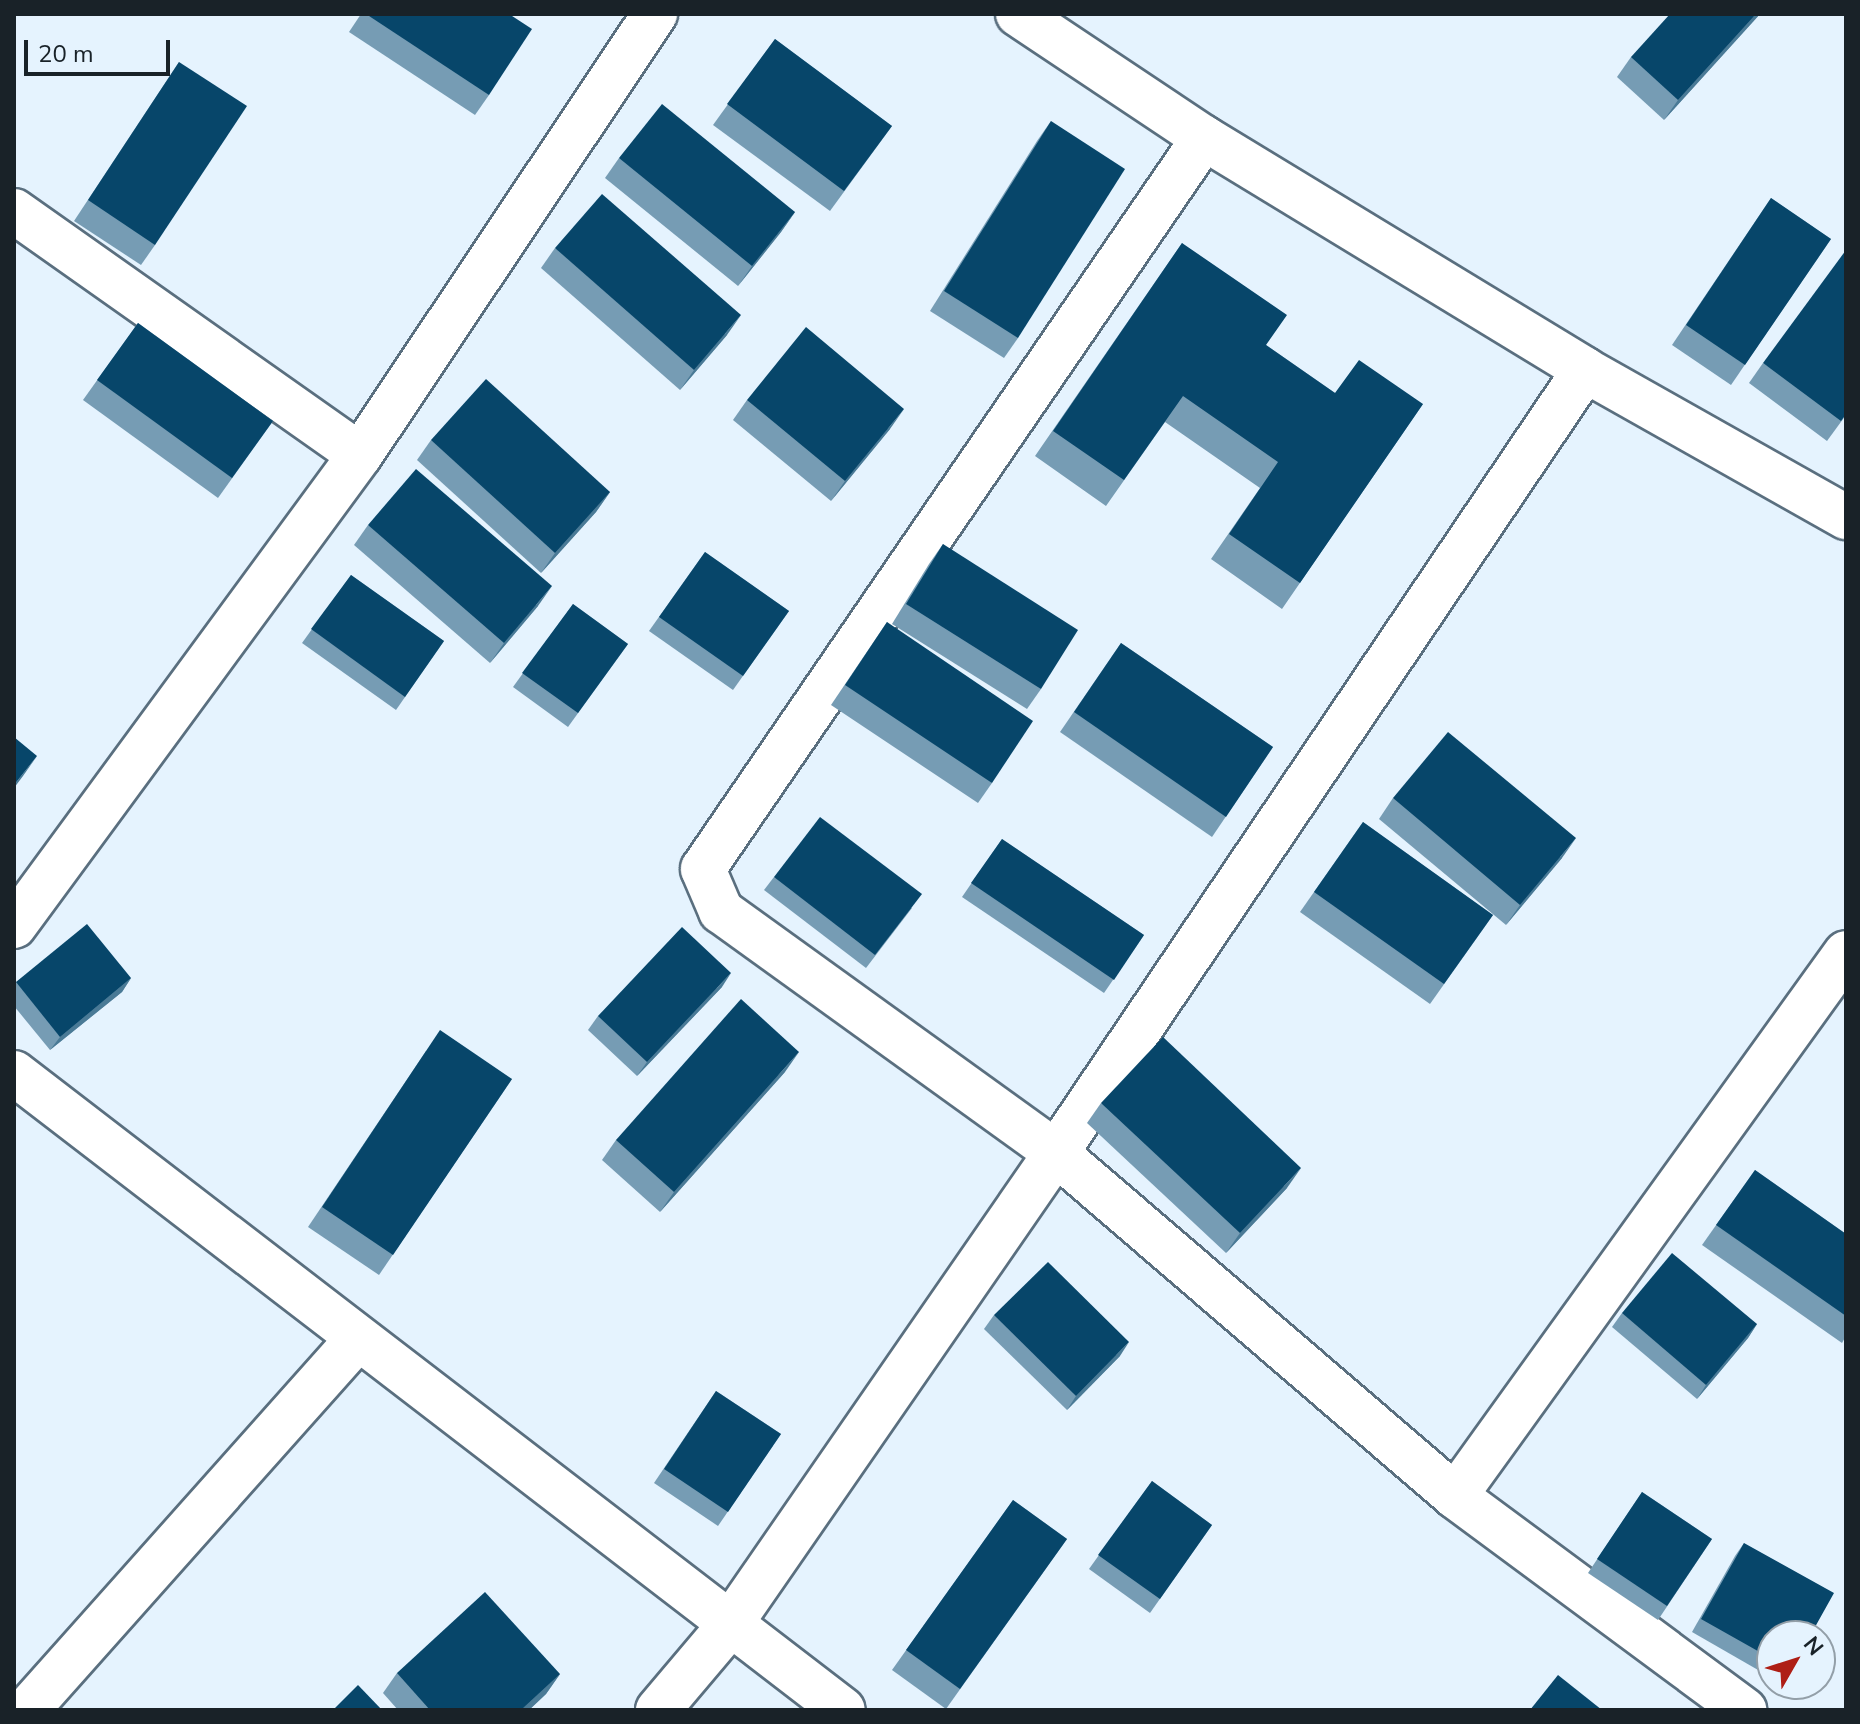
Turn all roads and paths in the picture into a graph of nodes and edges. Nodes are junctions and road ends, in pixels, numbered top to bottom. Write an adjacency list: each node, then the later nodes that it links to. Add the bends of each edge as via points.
1 (655, 14): 6 (street)
2 (1018, 14): 3 (street)
3 (1204, 138): 5 (street); 11 (street, via 703,869 721,911)
4 (14, 211): 6 (street)
5 (1585, 370): 7 (street); 11 (street)
6 (360, 455): 8 (street)
7 (1846, 517)
8 (14, 926)
9 (1846, 953): 13 (street)
10 (14, 1073): 12 (street)
11 (1056, 1153): 13 (street); 14 (street)
12 (357, 1339): 14 (street); 15 (street)
13 (1455, 1496): 18 (street)
14 (729, 1626): 16 (street); 17 (street)
15 (27, 1710)
16 (658, 1710)
17 (843, 1710)
18 (1744, 1710)

